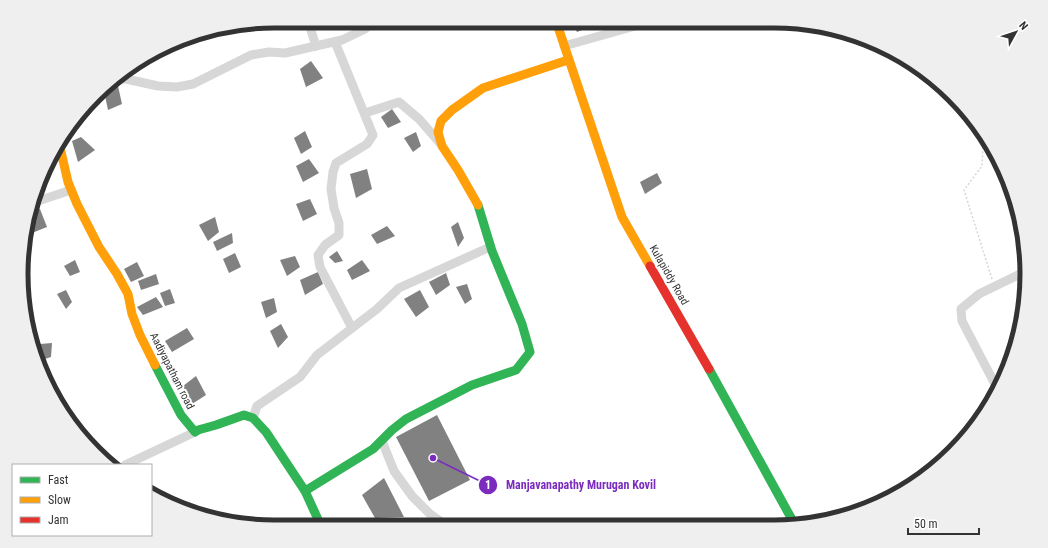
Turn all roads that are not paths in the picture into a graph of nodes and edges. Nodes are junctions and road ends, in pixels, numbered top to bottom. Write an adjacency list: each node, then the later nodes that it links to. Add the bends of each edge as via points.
1 (310, 28): 6 (street)
2 (365, 28): 5 (street)
3 (558, 28): 7 (street, Kulapiddy Road)
4 (628, 28): 7 (street)
5 (336, 42): 6 (street); 10 (street)
6 (316, 46): 9 (street, via 285,53 251,55 193,84 177,87)
7 (564, 46): 8 (street, Kulapiddy Road)
8 (568, 60): 11 (street, via 483,88 441,121 438,132); 24 (street, Kulapiddy Road, via 622,217)
9 (124, 79)
10 (365, 114): 11 (street, via 399,102 419,119); 17 (street, via 373,135 367,144 336,163 330,189 339,223 339,235 325,245 318,255 320,267)
11 (442, 146): 15 (street, via 477,204)
12 (61, 151): 13 (street, Aadiyapatham road)
13 (72, 190): 14 (street); 20 (street, Aadiyapatham road, via 99,247 128,294 140,335 181,415)
14 (39, 201)
15 (490, 247): 17 (street, via 399,288); 21 (street, via 522,324 530,352 516,370 472,385 406,419)
16 (1020, 274): 18 (street, via 979,294 961,309 962,321)
17 (352, 328): 19 (street, via 317,355 300,378 257,406)
18 (995, 384)
19 (254, 418): 20 (street, via 244,415); 23 (street)
20 (195, 432): 22 (street)
21 (382, 441): 23 (street); 26 (street, via 394,471 412,496)
22 (127, 464)
23 (305, 491): 25 (street)
24 (792, 519)
25 (318, 520)
26 (438, 520)

